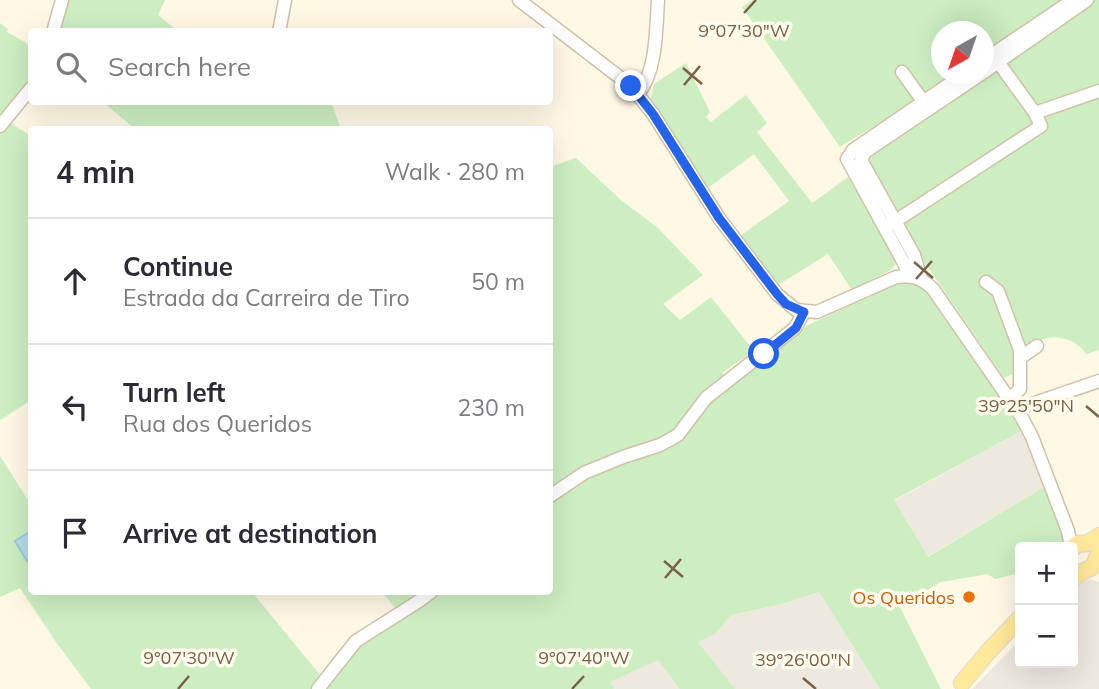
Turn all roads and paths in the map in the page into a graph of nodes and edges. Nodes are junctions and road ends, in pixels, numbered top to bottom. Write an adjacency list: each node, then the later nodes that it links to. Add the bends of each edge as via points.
1 (62, 0): 7 (street)
2 (285, 0): 8 (street)
3 (519, 0): 15 (street)
4 (658, 0): 15 (street, via 647,76)
5 (1073, 0): 9 (street)
6 (1087, 0): 10 (street)
7 (54, 28)
8 (280, 28)
9 (994, 53)
10 (998, 62): 11 (street); 19 (street)
11 (994, 65)
12 (902, 72): 18 (street)
13 (949, 84): 18 (street)
14 (966, 84): 21 (street, via 862,155 860,160)
15 (634, 90): 26 (street, via 719,218 777,294)
16 (1099, 91): 19 (street)
17 (28, 92): 20 (street)
18 (923, 101): 21 (street, via 849,154 849,165)
19 (1035, 113): 22 (street, via 1041,126)
20 (0, 126)
21 (879, 204): 22 (street)
22 (891, 224): 23 (street); 24 (street, via 918,262)
23 (907, 275): 24 (street); 26 (street, via 817,313)
24 (921, 279): 30 (street, via 933,289)
25 (986, 282): 28 (street, via 998,291)
26 (804, 312): 31 (street, via 796,328 706,398 678,435 584,474)
27 (1037, 346): 28 (street)
28 (1020, 358): 30 (street, via 1020,389)
29 (1099, 381): 30 (street)
30 (1013, 404): 32 (street, via 1032,437 1068,531)
31 (553, 494)
32 (1088, 557)
33 (427, 595): 37 (street, via 356,641)
34 (1015, 623): 36 (main road)
35 (1015, 635): 36 (main road)
36 (959, 686)
37 (318, 689)

